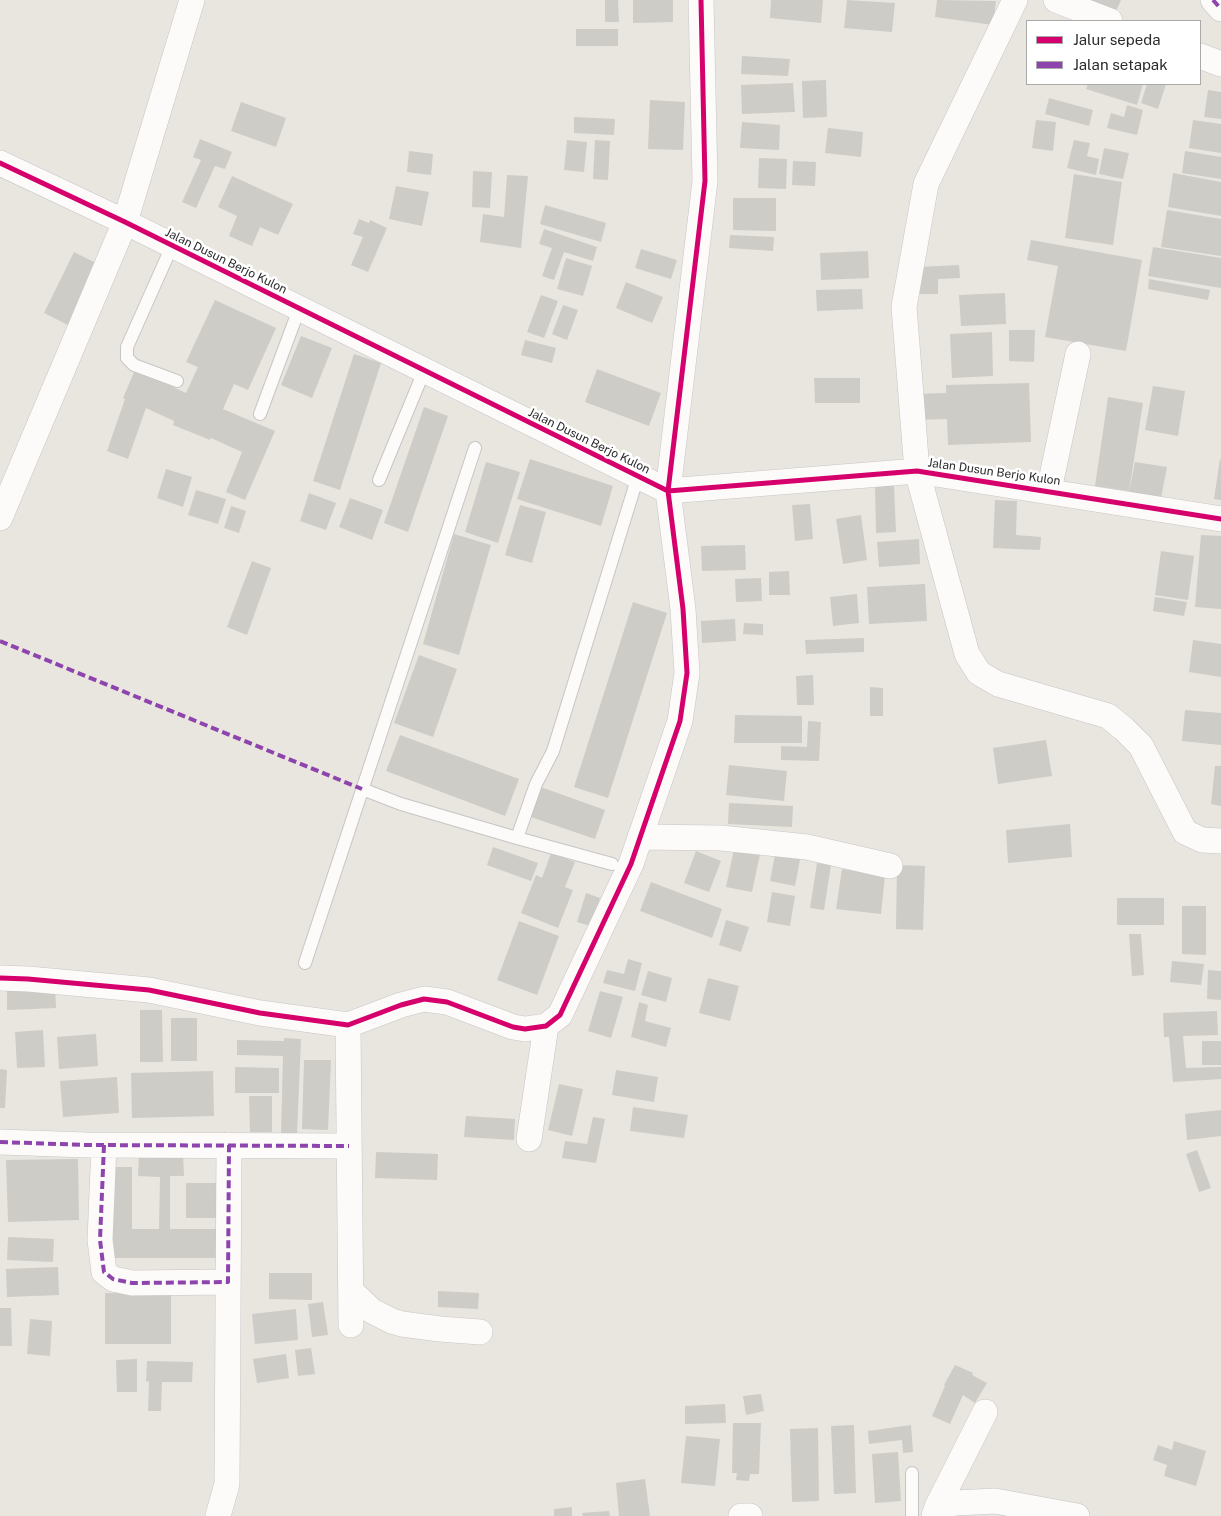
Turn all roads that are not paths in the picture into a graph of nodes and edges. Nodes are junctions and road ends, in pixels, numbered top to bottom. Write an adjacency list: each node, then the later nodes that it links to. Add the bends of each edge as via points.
1 (192, 0): 11 (street)
2 (701, 0): 23 (street, via 705,181)
3 (1015, 0): 19 (street, via 926,184 904,307)
4 (1056, 0): 7 (street)
5 (1213, 0): 6 (street)
6 (1221, 9)
7 (1107, 20)
8 (1201, 56): 9 (street)
9 (1221, 64)
10 (0, 163): 11 (street, Jalan Dusun Berjo Kulon)
11 (125, 222): 12 (street, Jalan Dusun Berjo Kulon); 24 (street)
12 (172, 246): 13 (street, Jalan Dusun Berjo Kulon); 16 (lane, via 128,347 127,358 134,365)
13 (299, 309): 15 (street, Jalan Dusun Berjo Kulon); 17 (lane)
14 (1078, 354): 22 (street)
15 (424, 371): 20 (street, Jalan Dusun Berjo Kulon); 21 (lane)
16 (178, 381)
17 (260, 414)
18 (475, 448): 26 (lane)
19 (916, 471): 22 (street, Jalan Dusun Berjo Kulon); 23 (street, Jalan Dusun Berjo Kulon); 29 (street, via 967,654 979,673 998,684 1108,716 1141,746 1184,832 1202,840)
20 (638, 476): 23 (street, Jalan Dusun Berjo Kulon); 27 (lane, via 554,751 536,784)
21 (379, 480)
22 (1049, 490): 25 (street, Jalan Dusun Berjo Kulon)
23 (668, 492): 28 (street, via 683,609 687,673 680,721)
24 (0, 518)
25 (1221, 518)
26 (362, 789): 27 (lane); 32 (lane)
27 (516, 838): 30 (lane)
28 (640, 838): 31 (street, via 721,838 808,847); 35 (street, via 631,864 560,1015)
29 (1221, 841)
30 (612, 864)
31 (890, 866)
32 (306, 963)
33 (0, 978): 34 (street, via 149,990)
34 (348, 1025): 35 (street, via 401,1004 424,999 447,1002 513,1027); 40 (street)
35 (546, 1026): 36 (street)
36 (529, 1139)
37 (0, 1142): 38 (street)
38 (104, 1145): 39 (street); 41 (street, via 100,1240 104,1272 112,1278 132,1283)
39 (229, 1145): 40 (street); 41 (street)
40 (349, 1146): 42 (street)
41 (228, 1282): 48 (street, via 226,1484)
42 (351, 1291): 43 (street); 44 (street, via 372,1311 392,1321)
43 (351, 1325)
44 (480, 1332)
45 (984, 1412): 47 (street)
46 (912, 1473): 51 (lane)
47 (936, 1511): 52 (street, via 956,1502 995,1501)
48 (218, 1516)
49 (741, 1516): 50 (street)
50 (750, 1516)
51 (912, 1516)
52 (1077, 1516)

